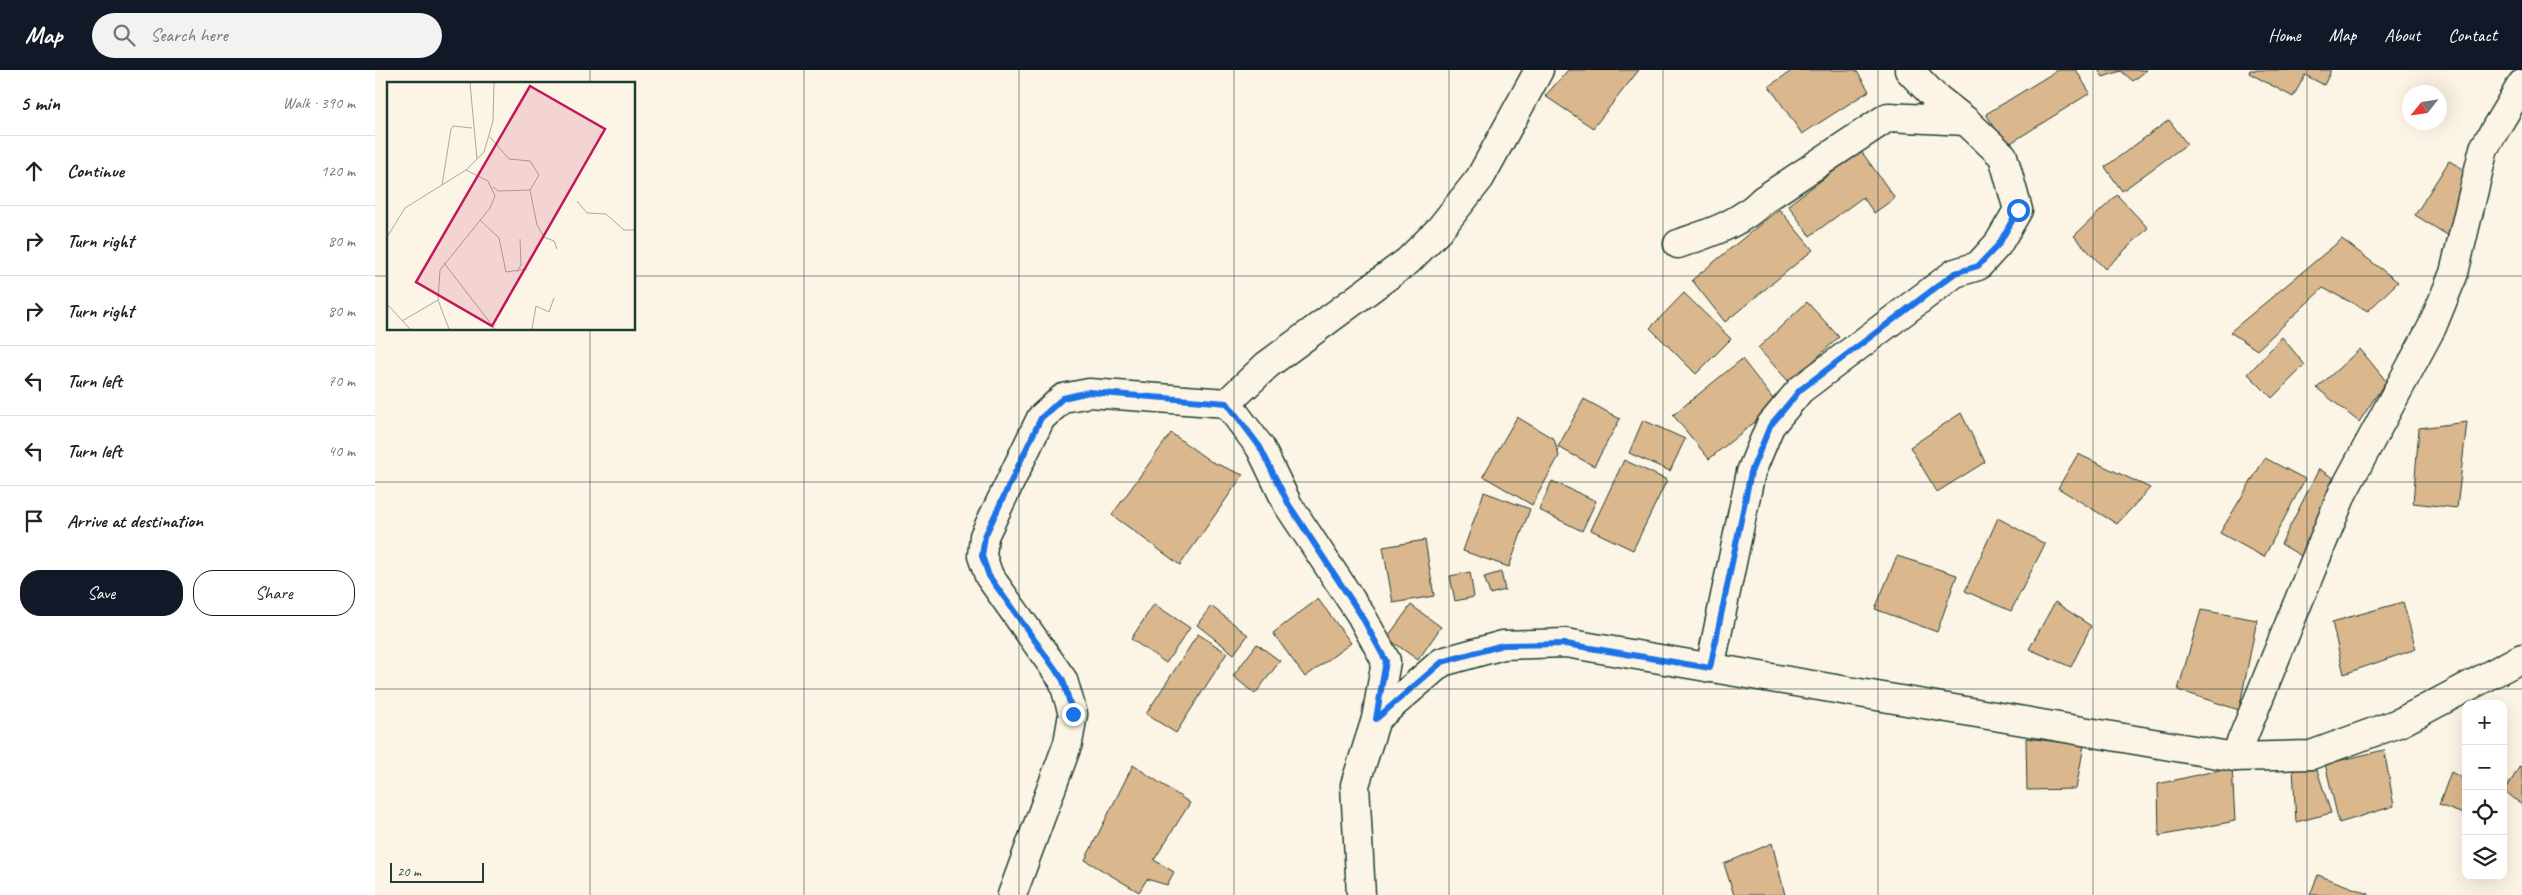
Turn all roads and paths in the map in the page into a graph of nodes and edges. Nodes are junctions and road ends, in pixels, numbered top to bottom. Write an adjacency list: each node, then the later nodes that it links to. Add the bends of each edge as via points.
1 (1539, 70): 6 (street, via 1480,178 1439,230 1408,261 1267,365)
2 (1909, 70): 4 (street, via 1933,95)
3 (2522, 84): 10 (street, via 2485,148 2454,273 2432,328 2343,492)
4 (1966, 121): 5 (street, via 1888,117 1763,200 1749,214); 8 (street, via 2003,156 2018,210 1999,244 1978,266 1955,273 1800,390 1770,426 1751,472)
5 (1678, 244)
6 (1227, 403): 9 (street, via 1260,447 1289,505 1361,615 1386,661); 11 (street, via 1089,392 1063,398 1041,418 985,536 982,556 989,576 1063,680 1073,714 1068,743)
7 (2522, 658): 10 (street, via 2401,722 2311,755)
8 (1710, 668): 9 (street, via 1566,644 1503,645 1442,662); 10 (street)
9 (1376, 719): 12 (street, via 1355,785)
10 (2235, 757)
11 (1012, 895)
12 (1361, 895)

